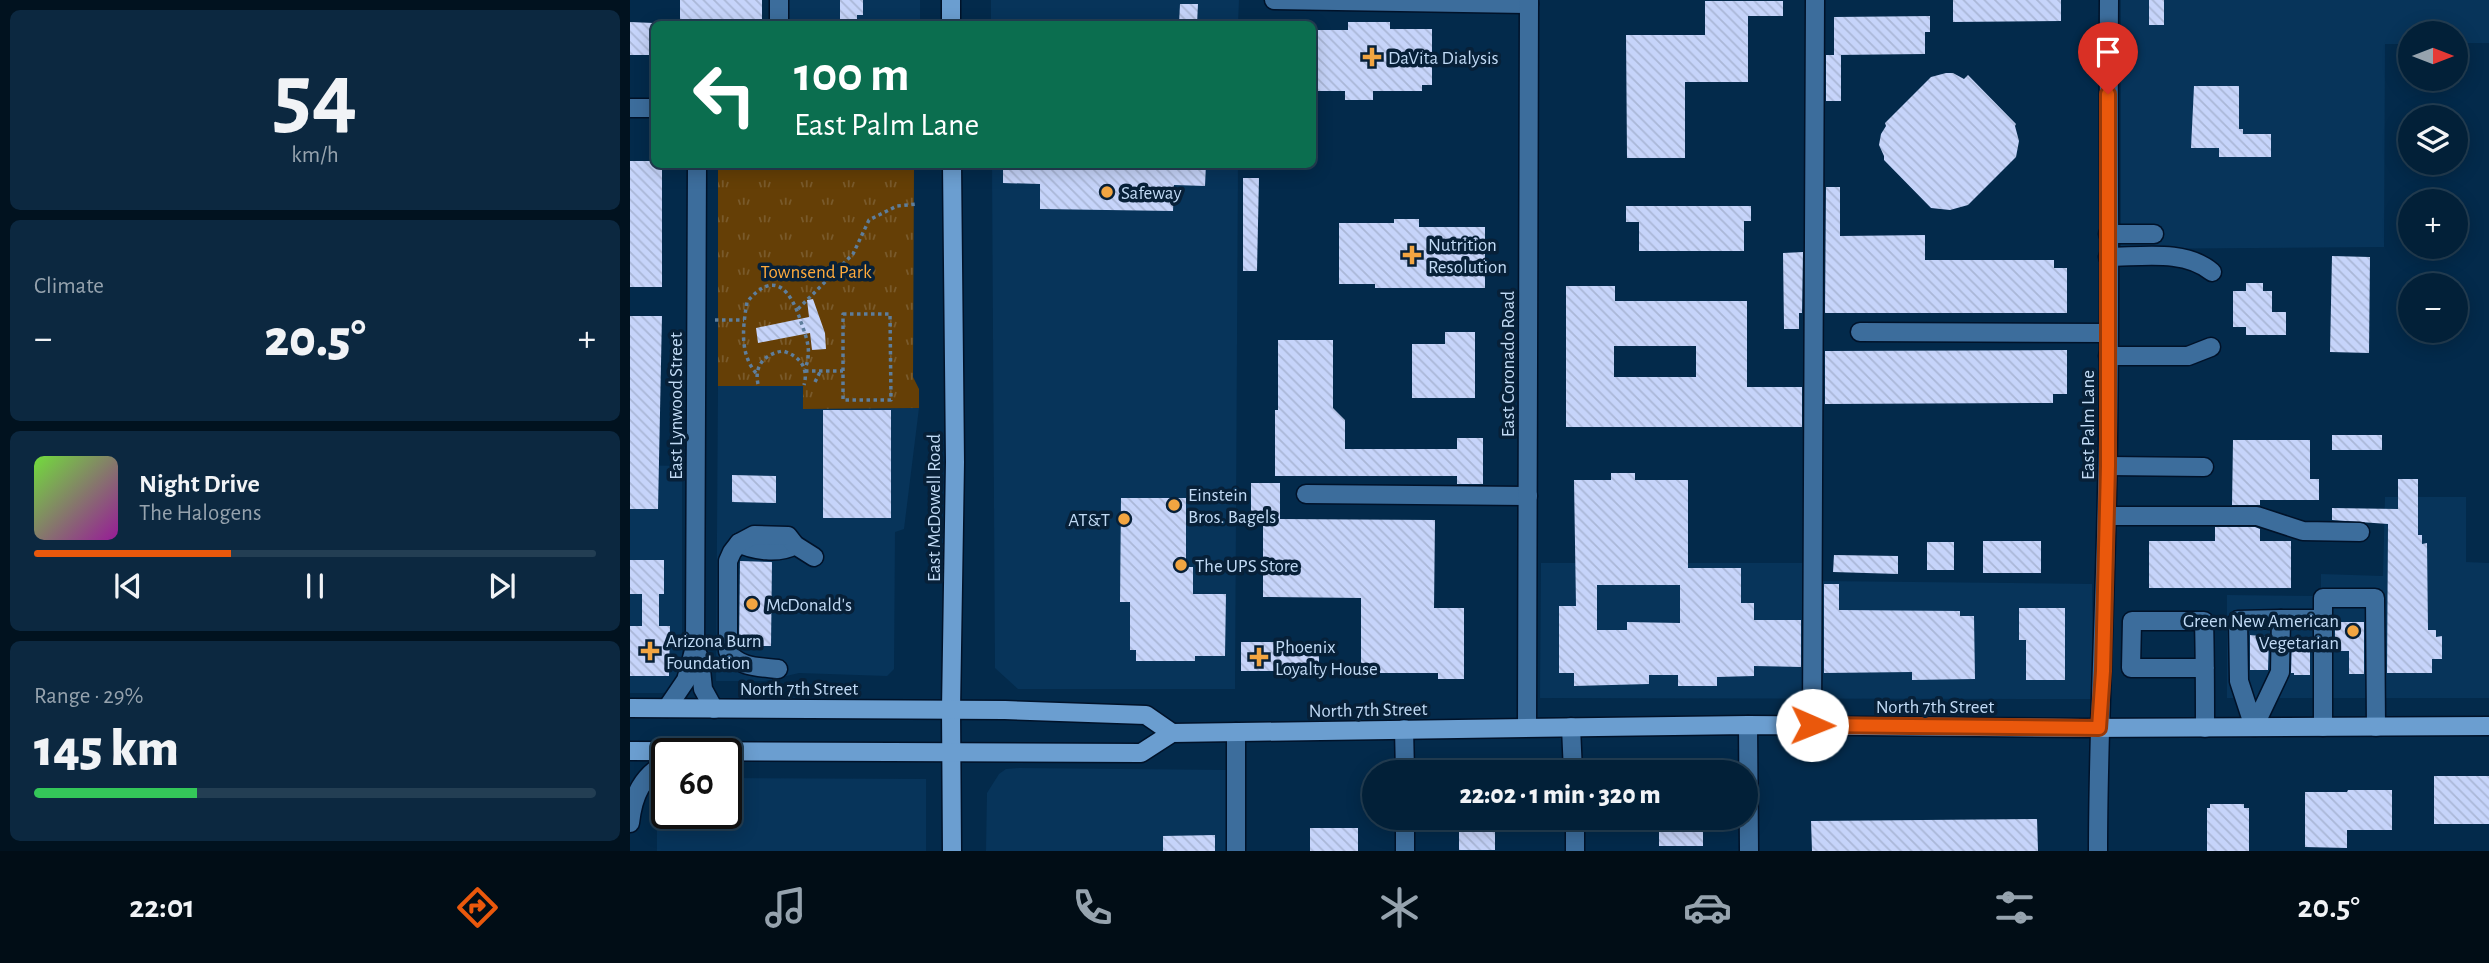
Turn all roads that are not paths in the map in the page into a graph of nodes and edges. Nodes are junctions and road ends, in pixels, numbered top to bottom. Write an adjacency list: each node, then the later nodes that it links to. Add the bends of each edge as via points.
1 (779, 0): 7 (street)
2 (951, 0): 8 (main road)
3 (1274, 0): 6 (street)
4 (1815, 0): 42 (street)
5 (2109, 0): 13 (street, East Palm Lane)
6 (1529, 2): 24 (street, East Coronado Road)
7 (779, 21)
8 (951, 21)
9 (630, 108): 10 (street)
10 (651, 108)
11 (697, 168): 34 (street, East Lynwood Street)
12 (952, 168): 40 (main road, East McDowell Road, via 955,474)
13 (2108, 234): 14 (street); 15 (street, East Palm Lane)
14 (2154, 234)
15 (2108, 257): 16 (street, via 2178,257); 18 (street, East Palm Lane)
16 (2212, 272)
17 (1860, 332): 18 (street)
18 (2108, 333): 20 (street, East Palm Lane)
19 (2211, 347): 20 (street, via 2188,356)
20 (2108, 356): 21 (street, East Palm Lane)
21 (2108, 466): 22 (street); 25 (street, East Palm Lane)
22 (2204, 467)
23 (1306, 494): 24 (street)
24 (1528, 496): 44 (street, East Coronado Road)
25 (2107, 516): 26 (street, via 2257,516 2303,531); 32 (street, East Palm Lane)
26 (2360, 532)
27 (814, 557): 36 (street, via 795,545 787,550 749,548 739,543 728,561 728,651 742,664)
28 (2281, 619): 29 (street); 30 (street); 47 (street, via 2280,672)
29 (2323, 619): 48 (street); 49 (street, via 2323,598 2375,598)
30 (2238, 620): 31 (street); 47 (street, via 2239,681)
31 (2204, 621): 33 (street, via 2132,621); 35 (street)
32 (2104, 635): 33 (street); 50 (street, East Palm Lane)
33 (2132, 636): 35 (street, via 2131,668)
34 (695, 648): 38 (street, East Lynwood Street, via 686,680); 39 (street, East Lynwood Street, via 703,689)
35 (2205, 668): 46 (street)
36 (778, 670)
37 (630, 708): 38 (main road, North 7th Street)
38 (667, 708): 39 (main road, North 7th Street)
39 (714, 709): 40 (main road, North 7th Street)
40 (951, 709): 53 (main road, North 7th Street, via 1146,715); 56 (main road, East McDowell Road)
41 (1748, 725): 42 (main road, North 7th Street); 45 (main road, North 7th Street); 60 (street)
42 (1812, 725): 50 (main road, North 7th Street)
43 (2489, 726): 49 (main road, North 7th Street)
44 (1527, 727): 45 (main road, North 7th Street); 51 (main road, North 7th Street)
45 (1571, 727): 59 (street)
46 (2205, 727): 47 (main road, North 7th Street); 50 (main road, North 7th Street)
47 (2254, 727): 48 (main road, North 7th Street)
48 (2323, 727): 49 (main road, North 7th Street)
49 (2375, 727)
50 (2099, 728): 71 (street, East Palm Lane)
51 (1405, 729): 52 (main road, North 7th Street); 58 (street)
52 (1236, 732): 53 (main road, North 7th Street); 67 (street)
53 (1172, 733): 56 (main road, via 1141,753)
54 (630, 751): 55 (main road)
55 (651, 752)
56 (952, 752): 57 (main road); 66 (main road, East McDowell Road)
57 (742, 753)
58 (1405, 760)
59 (1572, 760)
60 (1748, 760)
61 (651, 774): 62 (street, via 636,793)
62 (630, 823)
63 (1405, 830): 68 (street)
64 (1575, 830): 69 (street)
65 (1748, 830): 70 (street)
66 (952, 851)
67 (1236, 851)
68 (1405, 851)
69 (1575, 851)
70 (1749, 851)
71 (2098, 851)

